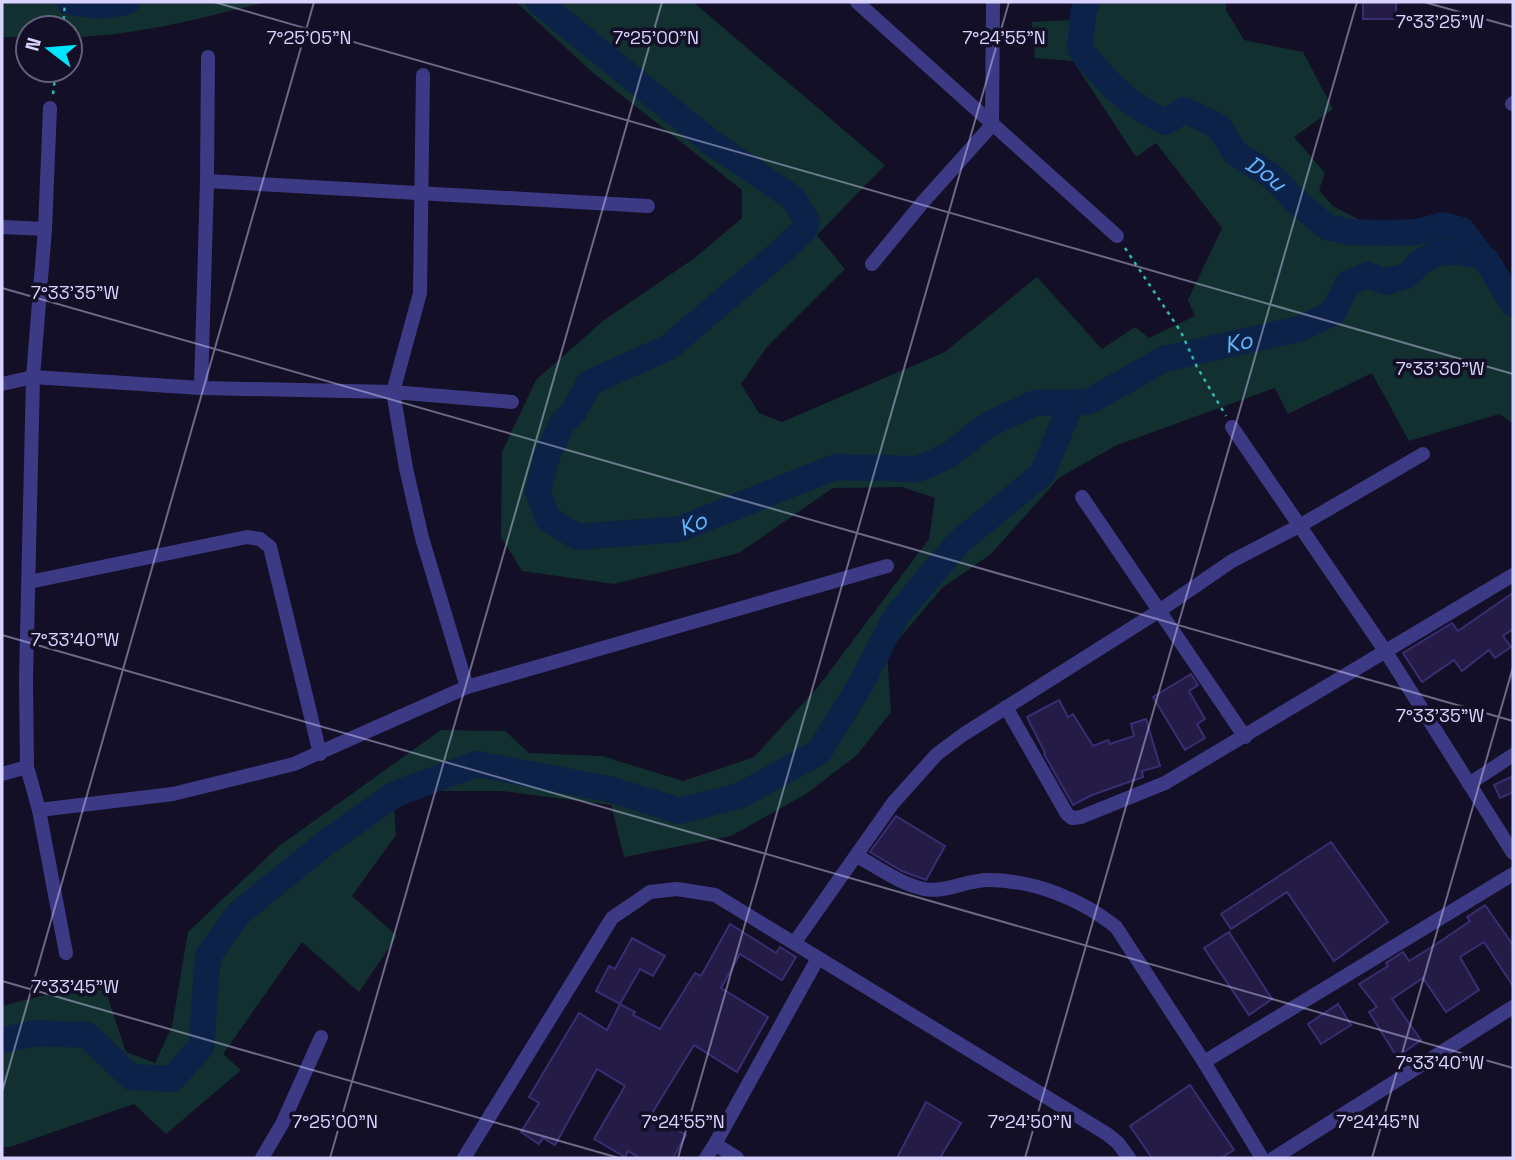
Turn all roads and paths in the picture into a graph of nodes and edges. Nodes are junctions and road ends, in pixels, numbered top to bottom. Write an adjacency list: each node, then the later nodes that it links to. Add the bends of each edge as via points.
1 (858, 2): 7 (street)
2 (993, 2): 7 (street)
3 (208, 57): 8 (street)
4 (423, 75): 9 (street)
5 (54, 84): 6 (path)
6 (51, 108): 12 (street)
7 (992, 125): 13 (street); 14 (street)
8 (207, 181): 9 (street); 17 (street)
9 (423, 192): 10 (street); 18 (street, via 420,293)
10 (648, 206)
11 (2, 227): 12 (street)
12 (46, 229): 15 (street)
13 (1117, 236): 20 (path, via 1181,332)
14 (872, 264)
15 (33, 377): 16 (street); 17 (street); 26 (street)
16 (2, 384)
17 (201, 388): 18 (street)
18 (393, 392): 19 (street); 29 (street, via 422,538)
19 (512, 402)
20 (1232, 427): 23 (street)
21 (1423, 454): 23 (street)
22 (1082, 497): 27 (street)
23 (1301, 525): 27 (street, via 1232,561); 28 (street)
24 (887, 566): 29 (street)
25 (1513, 575): 28 (street)
26 (29, 582): 32 (street, via 247,537 260,539 270,547); 34 (street)
27 (1159, 611): 30 (street); 31 (street)
28 (1386, 652): 31 (street); 36 (street)
29 (467, 687): 32 (street)
30 (1006, 707): 31 (street, via 1072,818 1165,783); 39 (street, via 937,754 893,803)
31 (1245, 737)
32 (320, 754): 37 (street, via 173,794)
33 (1513, 755): 36 (street)
34 (27, 767): 35 (street); 37 (street)
35 (2, 774)
36 (1469, 784): 38 (street)
37 (39, 810): 42 (street)
38 (1513, 853)
39 (857, 856): 41 (street); 46 (street, via 928,890 987,880 1025,885 1099,913 1116,927)
40 (1513, 874): 46 (street)
41 (795, 942): 43 (street); 49 (street, via 715,895 677,889 650,892 628,905 612,918)
42 (66, 953)
43 (818, 958): 47 (street); 52 (street, via 1107,1134)
44 (1513, 1007): 54 (street)
45 (321, 1037): 48 (street)
46 (1204, 1062): 53 (street)
47 (715, 1144): 50 (street); 51 (street)
48 (262, 1158)
49 (464, 1158)
50 (706, 1158)
51 (737, 1158)
52 (1129, 1158)
53 (1262, 1158)
54 (1274, 1158)

